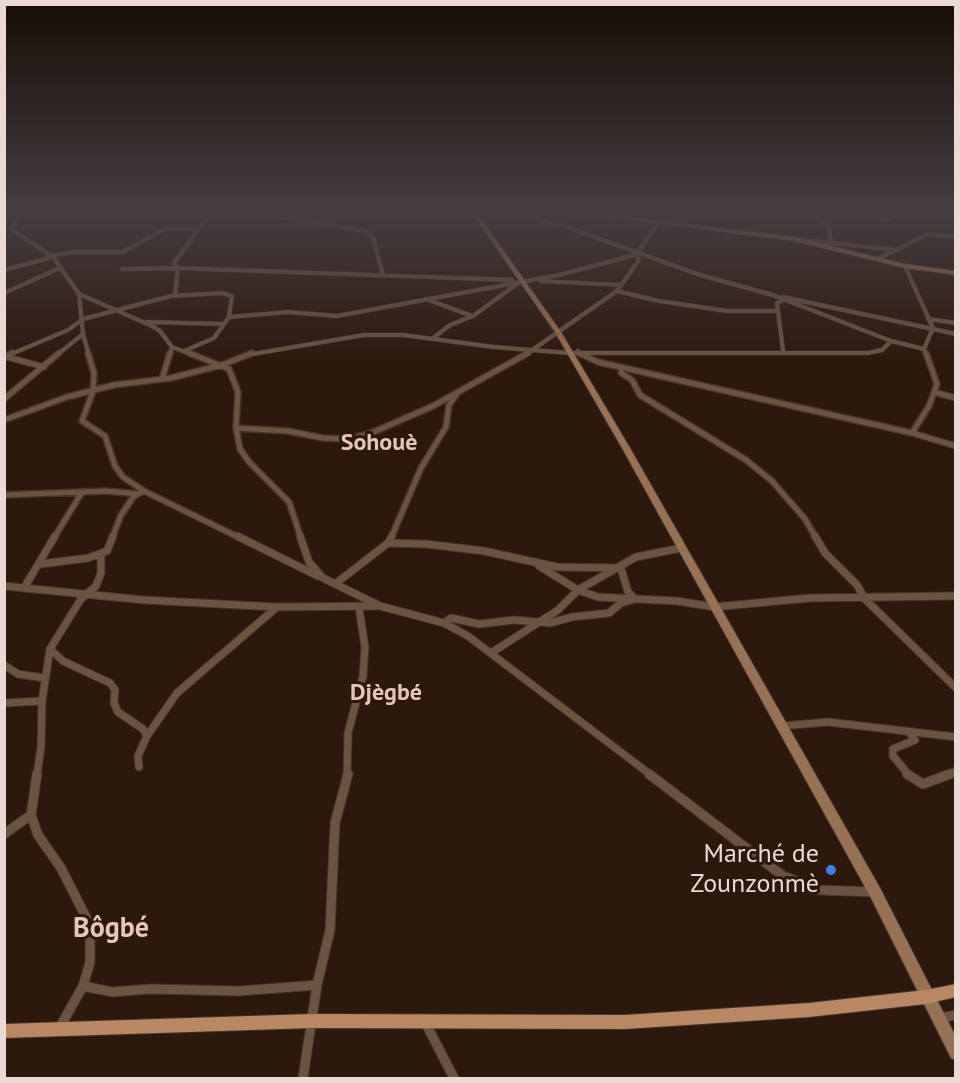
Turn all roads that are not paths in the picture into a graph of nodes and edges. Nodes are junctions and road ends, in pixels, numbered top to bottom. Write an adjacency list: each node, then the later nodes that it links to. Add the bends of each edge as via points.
1 (27, 264): 14 (street)
2 (56, 264): 11 (street)
3 (174, 264): 12 (street)
4 (380, 264): 16 (street)
5 (512, 264): 17 (street)
6 (595, 264): 17 (street)
7 (636, 264): 18 (street)
8 (668, 264): 23 (street)
9 (894, 264): 10 (street)
10 (905, 266): 15 (street); 31 (street)
11 (60, 268): 20 (street); 21 (street)
12 (178, 268): 13 (street); 16 (street); 22 (street)
13 (122, 269)
14 (4, 270)
15 (956, 273)
16 (383, 275): 17 (street)
17 (525, 281): 18 (street); 24 (street); 29 (street); 36 (street)
18 (621, 285): 19 (street)
19 (617, 291): 27 (street, via 703,308); 36 (street)
20 (4, 293)
21 (79, 294): 26 (street); 30 (street)
22 (176, 295): 26 (street); 28 (street, via 230,294 234,301)
23 (773, 295): 25 (street); 35 (street)
24 (424, 298): 28 (street, via 330,317 288,312); 29 (street)
25 (783, 300): 27 (street, via 777,303); 40 (street)
26 (119, 309): 30 (street); 32 (street)
27 (778, 311): 45 (street)
28 (229, 316): 34 (street)
29 (473, 316): 39 (street, via 450,325)
30 (83, 319): 37 (street); 47 (street, via 68,330)
31 (928, 319): 33 (street); 35 (street)
32 (144, 322): 34 (street); 41 (street, via 160,331)
33 (956, 323)
34 (224, 324): 44 (street, via 211,341)
35 (933, 328): 38 (street); 43 (street)
36 (558, 332): 42 (street); 46 (street)
37 (82, 334): 49 (street); 52 (street, via 93,363)
38 (956, 334)
39 (432, 339): 42 (street); 48 (street, via 364,335 248,354)
40 (891, 340): 43 (street); 45 (street, via 877,352)
41 (172, 347): 44 (street); 51 (street)
42 (536, 349): 46 (street); 53 (street)
43 (924, 349): 54 (street, via 938,384)
44 (184, 351): 48 (street)
45 (783, 351): 46 (street)
46 (574, 352): 50 (street); 65 (street)
47 (5, 357): 49 (street)
48 (222, 365): 51 (street); 58 (street, via 230,369 236,384)
49 (44, 367): 56 (street)
50 (622, 367): 59 (street); 77 (street, via 621,374 632,380 640,395 746,460 772,481)
51 (162, 380): 52 (street)
52 (93, 391): 57 (street); 62 (street, via 82,421 105,436 115,466)
53 (458, 392): 58 (street, via 369,434 348,439); 64 (street, via 449,405 446,427 420,468 406,510)
54 (937, 393): 55 (street); 59 (street)
55 (956, 398)
56 (4, 399)
57 (4, 420)
58 (236, 428): 70 (street, via 240,449 249,462 289,502 309,562)
59 (912, 433): 60 (street)
60 (956, 446)
61 (82, 492): 62 (street); 63 (street); 67 (street)
62 (141, 492): 66 (street, via 121,515 111,546); 70 (street)
63 (4, 495)
64 (388, 543): 68 (street, via 492,552); 71 (street)
65 (681, 548): 69 (street, via 646,554); 81 (street)
66 (101, 555): 67 (street); 75 (street, via 99,580)
67 (41, 564): 73 (street)
68 (536, 564): 69 (street, via 578,569); 74 (street)
69 (621, 567): 74 (street); 78 (street, via 627,592 635,599)
70 (323, 578): 71 (street)
71 (335, 584): 79 (street)
72 (4, 586): 73 (street)
73 (24, 588): 75 (street)
74 (578, 591): 78 (street); 83 (street)
75 (85, 595): 80 (street); 87 (street)
76 (956, 596): 77 (street)
77 (865, 599): 81 (street, via 810,598); 91 (street)
78 (630, 600): 81 (street); 84 (street, via 609,613)
79 (380, 606): 82 (street); 85 (street)
80 (277, 607): 82 (street); 96 (street, via 177,693)
81 (714, 607): 94 (street)
82 (359, 608): 103 (street, via 365,661 348,733 348,773 335,823 330,930)
83 (558, 610): 84 (street); 86 (street)
84 (572, 616): 86 (street)
85 (444, 623): 86 (street, via 451,618 479,624 514,620); 88 (street)
86 (537, 623): 88 (street)
87 (50, 649): 90 (street); 96 (street, via 63,661 111,683 118,712)
88 (491, 653): 102 (street, via 783,876 820,890)
89 (4, 665): 90 (street, via 18,674)
90 (45, 678): 92 (street)
91 (956, 688)
92 (42, 701): 93 (street); 100 (street, via 41,747)
93 (4, 703)
94 (780, 726): 95 (street, via 828,722); 102 (street)
95 (908, 731): 97 (street); 99 (street, via 915,740 893,749 893,756 908,775 923,784)
96 (147, 736): 98 (street, via 138,756)
97 (956, 736)
98 (139, 767)
99 (956, 771)
100 (31, 815): 101 (street); 104 (street, via 38,835 86,913 90,962)
101 (4, 834)
102 (875, 892): 106 (street)
103 (317, 985): 104 (street, via 239,992 112,992); 109 (street)
104 (83, 986): 111 (street)
105 (956, 990): 106 (main road)
106 (926, 997): 108 (street); 110 (main road, via 746,1016 636,1021)
107 (956, 1015): 108 (street)
108 (936, 1018): 113 (street)
109 (312, 1021): 110 (main road); 111 (main road); 114 (street)
110 (424, 1021): 115 (street)
111 (60, 1027): 112 (main road)
112 (4, 1030)
113 (956, 1053)
114 (303, 1078)
115 (454, 1078)

